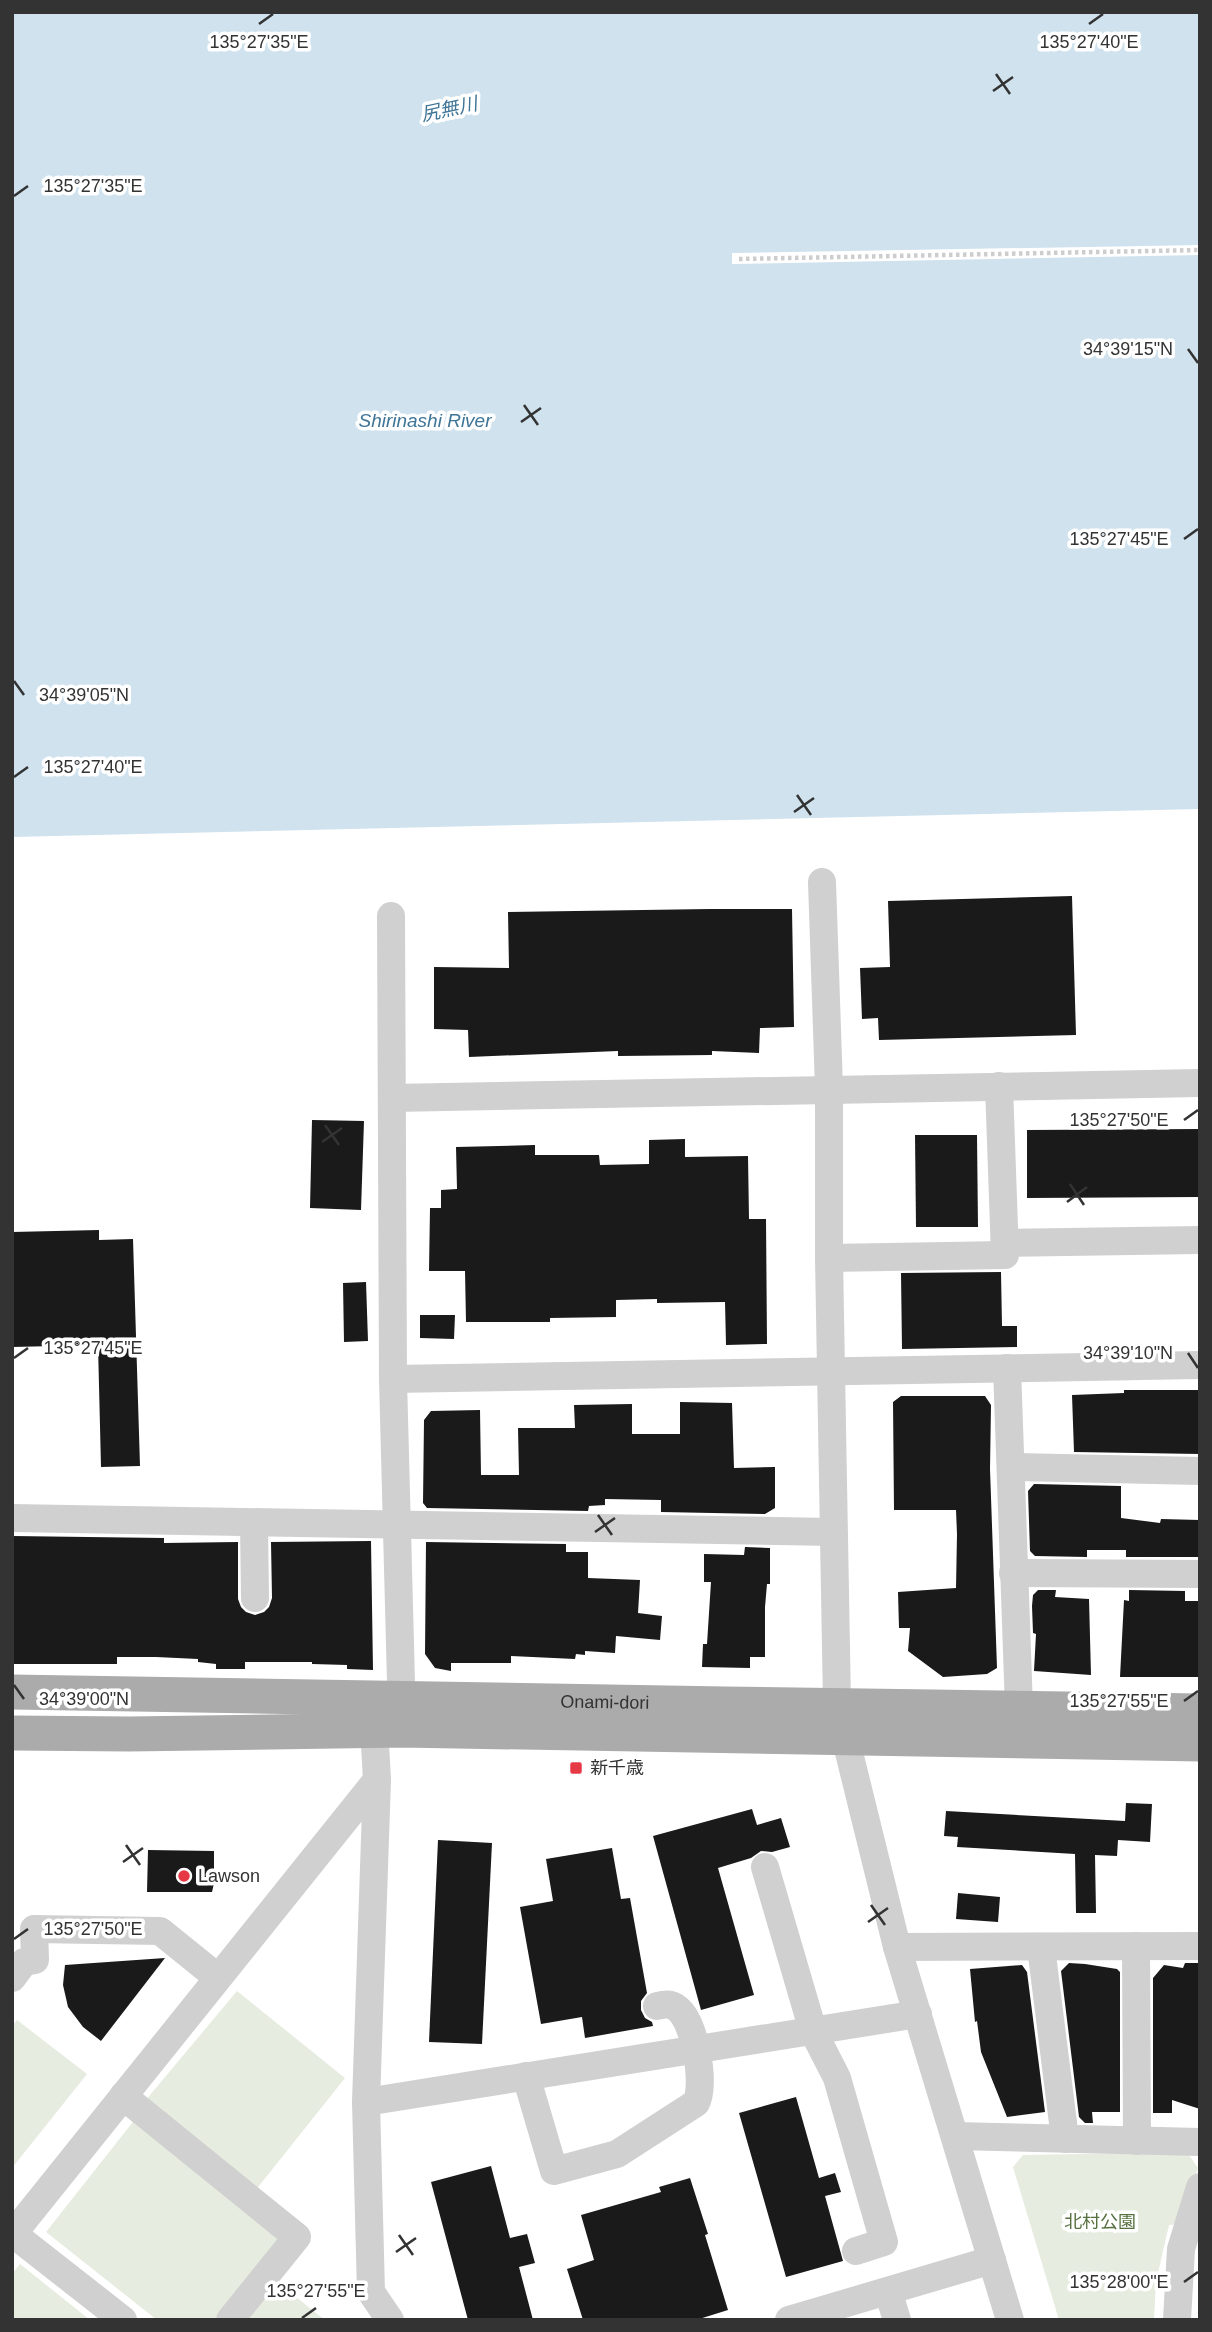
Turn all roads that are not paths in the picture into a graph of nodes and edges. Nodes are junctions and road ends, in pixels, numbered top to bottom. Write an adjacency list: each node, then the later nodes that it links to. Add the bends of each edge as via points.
1 (822, 881): 5 (street)
2 (391, 916): 6 (street)
3 (1200, 1083): 4 (street)
4 (999, 1086): 5 (street); 8 (street)
5 (829, 1088): 6 (street); 9 (street)
6 (393, 1098): 13 (street)
7 (1200, 1240): 8 (street)
8 (1005, 1243): 9 (street, via 1005,1255)
9 (829, 1258): 12 (street)
10 (1200, 1365): 11 (street)
11 (1007, 1368): 12 (street); 14 (street)
12 (832, 1371): 13 (street); 19 (street)
13 (393, 1379): 18 (street)
14 (1012, 1467): 15 (street); 20 (street)
15 (1200, 1471)
16 (12, 1518): 17 (street)
17 (254, 1522): 18 (street); 22 (street)
18 (396, 1525): 19 (street); 27 (street)
19 (833, 1532): 24 (street)
20 (1013, 1573): 21 (street); 25 (street)
21 (1200, 1574)
22 (255, 1598)
23 (12, 1692): 27 (main road, Onami-dori)
24 (837, 1704): 25 (main road, Onami-dori); 27 (main road, Onami-dori); 29 (street)
25 (1019, 1708): 26 (main road, Onami-dori)
26 (1200, 1711)
27 (388, 1715): 28 (main road, Onami-dori, via 129,1734); 29 (main road, Onami-dori); 31 (street)
28 (12, 1733)
29 (846, 1740): 30 (main road, Onami-dori); 35 (street)
30 (1200, 1744)
31 (377, 1780): 38 (street); 45 (street)
32 (765, 1867): 41 (street)
33 (1136, 1946): 34 (street); 36 (street); 48 (street)
34 (1200, 1946)
35 (897, 1947): 36 (street); 40 (street)
36 (1041, 1947): 47 (street)
37 (12, 1978): 38 (street, via 24,1962 35,1960 34,1929 160,1931)
38 (217, 1978): 44 (street)
39 (657, 2006): 42 (street, via 669,2004 685,2016)
40 (918, 2014): 41 (street); 46 (street)
41 (813, 2031): 42 (street); 53 (street, via 837,2078 884,2242)
42 (695, 2049): 43 (street); 43 (street, via 702,2084 696,2103 617,2154 554,2171)
43 (526, 2076): 45 (street)
44 (123, 2096): 51 (street); 57 (street, via 297,2237)
45 (366, 2102): 58 (street, via 371,2292)
46 (955, 2136): 47 (street); 54 (street)
47 (1065, 2139): 48 (street)
48 (1137, 2141): 49 (street)
49 (1200, 2142)
50 (1200, 2187): 52 (street)
51 (13, 2233): 56 (street)
52 (1190, 2249): 62 (street)
53 (856, 2251)
54 (992, 2260): 55 (street); 61 (street)
55 (888, 2291): 59 (street); 60 (street)
56 (123, 2320)
57 (230, 2320)
58 (390, 2320)
59 (789, 2320)
60 (897, 2320)
61 (1010, 2320)
62 (1177, 2320)

